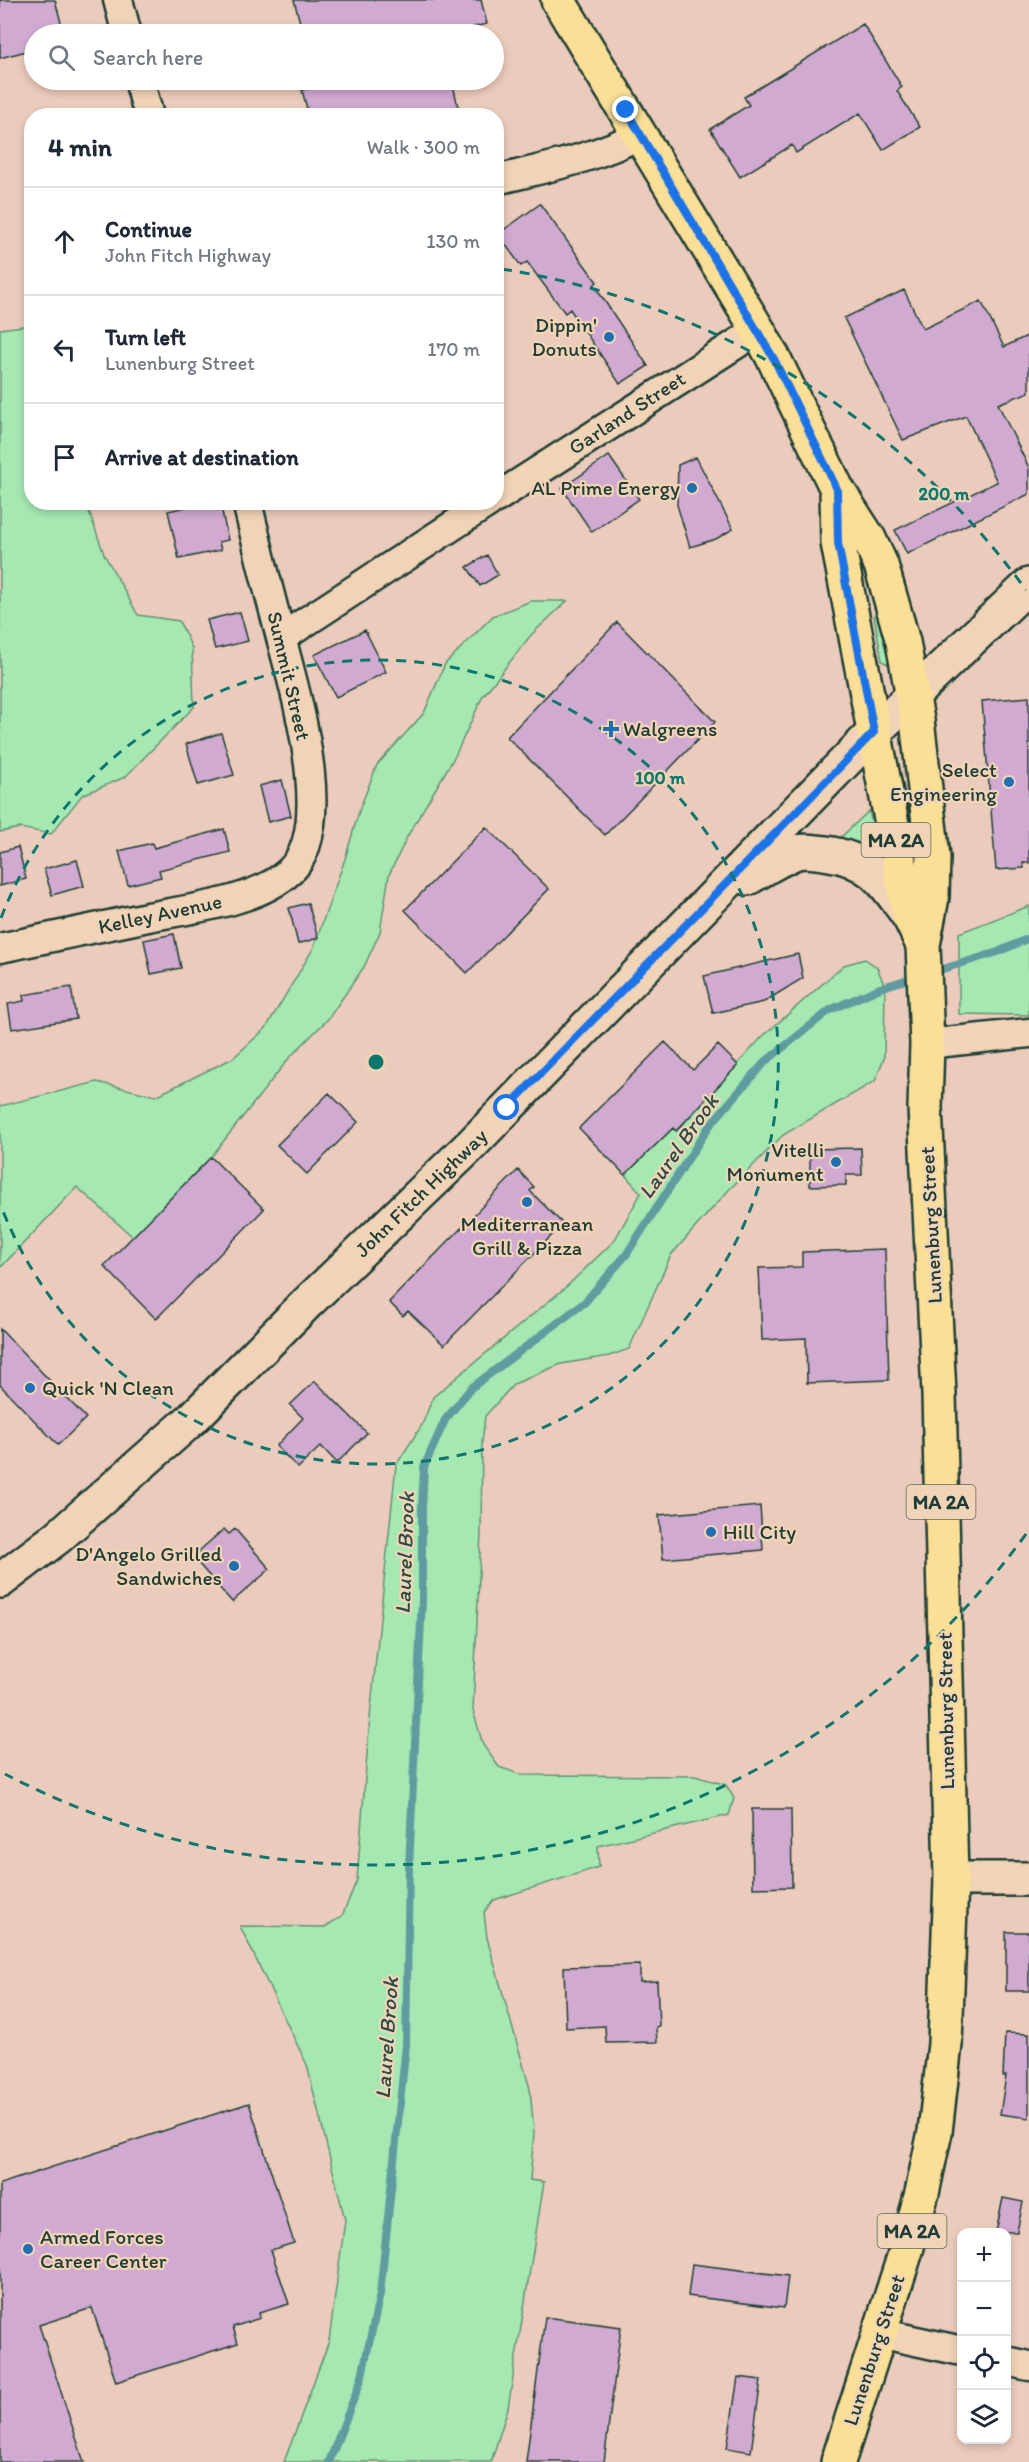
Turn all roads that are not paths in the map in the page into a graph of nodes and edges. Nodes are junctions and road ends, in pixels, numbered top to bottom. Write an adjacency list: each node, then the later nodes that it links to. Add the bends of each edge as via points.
1 (558, 0): 6 (main road, Lunenburg Street / MA 2A)
2 (126, 2): 3 (street)
3 (127, 24)
4 (142, 90): 5 (street)
5 (147, 108)
6 (641, 134): 7 (street, via 589,156); 8 (main road, Lunenburg Street / MA 2A)
7 (504, 178)
8 (758, 330): 9 (main road, Lunenburg Street / MA 2A); 10 (street, Garland Street)
9 (837, 489): 15 (main road, Lunenburg Street / MA 2A, via 881,565 903,642); 16 (main road, Lunenburg Street / MA 2A, via 838,543)
10 (504, 493)
11 (249, 510): 14 (street, Summit Street)
12 (477, 510): 14 (street)
13 (1029, 585): 15 (main road, John Fitch Highway)
14 (280, 638): 17 (street, Summit Street, via 311,780 311,810)
15 (913, 697): 16 (main road, John Fitch Highway); 19 (main road, Lunenburg Street / MA 2A, via 933,857 932,897)
16 (874, 732): 18 (main road, John Fitch Highway); 19 (main road, Lunenburg Street / MA 2A)
17 (303, 852): 20 (street, Kelley Avenue, via 288,873 247,895)
18 (717, 894): 19 (main road, via 800,851 840,855 863,864 880,877); 23 (main road, John Fitch Highway, via 470,1146 193,1419 58,1537)
19 (916, 931): 22 (main road, Lunenburg Street / MA 2A)
20 (0, 948)
21 (1029, 1033): 22 (street)
22 (927, 1044): 24 (main road, Lunenburg Street / MA 2A, via 925,1108 939,1394)
23 (0, 1581)
24 (951, 1879): 25 (main road); 26 (main road, Lunenburg Street / MA 2A, via 945,2044 935,2132 914,2223)
25 (1029, 1879)
26 (879, 2333): 27 (street); 30 (main road, Lunenburg Street / MA 2A)
27 (957, 2350)
28 (1011, 2362): 29 (street)
29 (1029, 2366)
30 (837, 2462)

